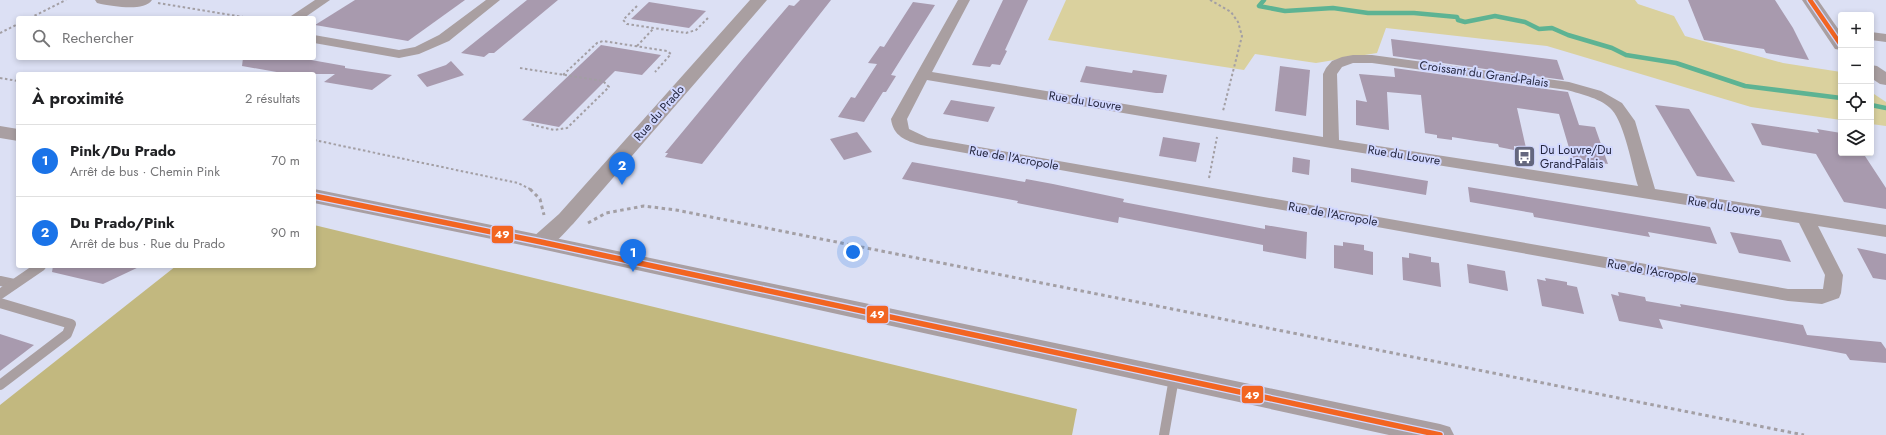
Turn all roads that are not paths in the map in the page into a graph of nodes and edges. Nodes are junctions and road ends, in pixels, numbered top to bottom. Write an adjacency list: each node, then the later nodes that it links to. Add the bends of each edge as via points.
1 (101, 0): 7 (street, via 124,4)
2 (324, 0): 8 (street)
3 (494, 0): 12 (street, via 444,38 419,50 399,54)
4 (759, 0): 22 (street, Rue du Prado, via 566,218)
5 (964, 0): 14 (street, Rue de l'Acropole)
6 (1810, 0): 9 (street)
7 (144, 1)
8 (298, 16)
9 (1836, 32)
10 (1874, 36): 11 (street)
11 (1886, 38)
12 (316, 39)
13 (1874, 72): 15 (street)
14 (923, 75): 18 (street, Rue du Louvre); 21 (street, Rue de l'Acropole, via 899,119 899,127 911,138 926,142 1788,295 1822,297 1832,293 1834,275)
15 (1886, 80)
16 (0, 132): 17 (main road)
17 (16, 135)
18 (1331, 143): 19 (street, Rue du Louvre); 19 (street, Croissant du Grand-Palais, via 1330,74 1337,63 1346,60 1372,59 1554,83 1596,94 1617,106 1623,113)
19 (1648, 194): 21 (street, Rue du Louvre)
20 (316, 196): 22 (main road)
21 (1806, 219): 23 (street, Rue du Louvre)
22 (543, 231): 29 (main road)
23 (1886, 232)
24 (38, 268): 26 (lane)
25 (0, 281): 26 (lane)
26 (14, 284): 27 (lane)
27 (0, 294)
28 (0, 303): 30 (lane, via 71,324 67,334)
29 (1174, 378): 31 (lane); 32 (main road)
30 (0, 385)
31 (1164, 435)
32 (1440, 435)

